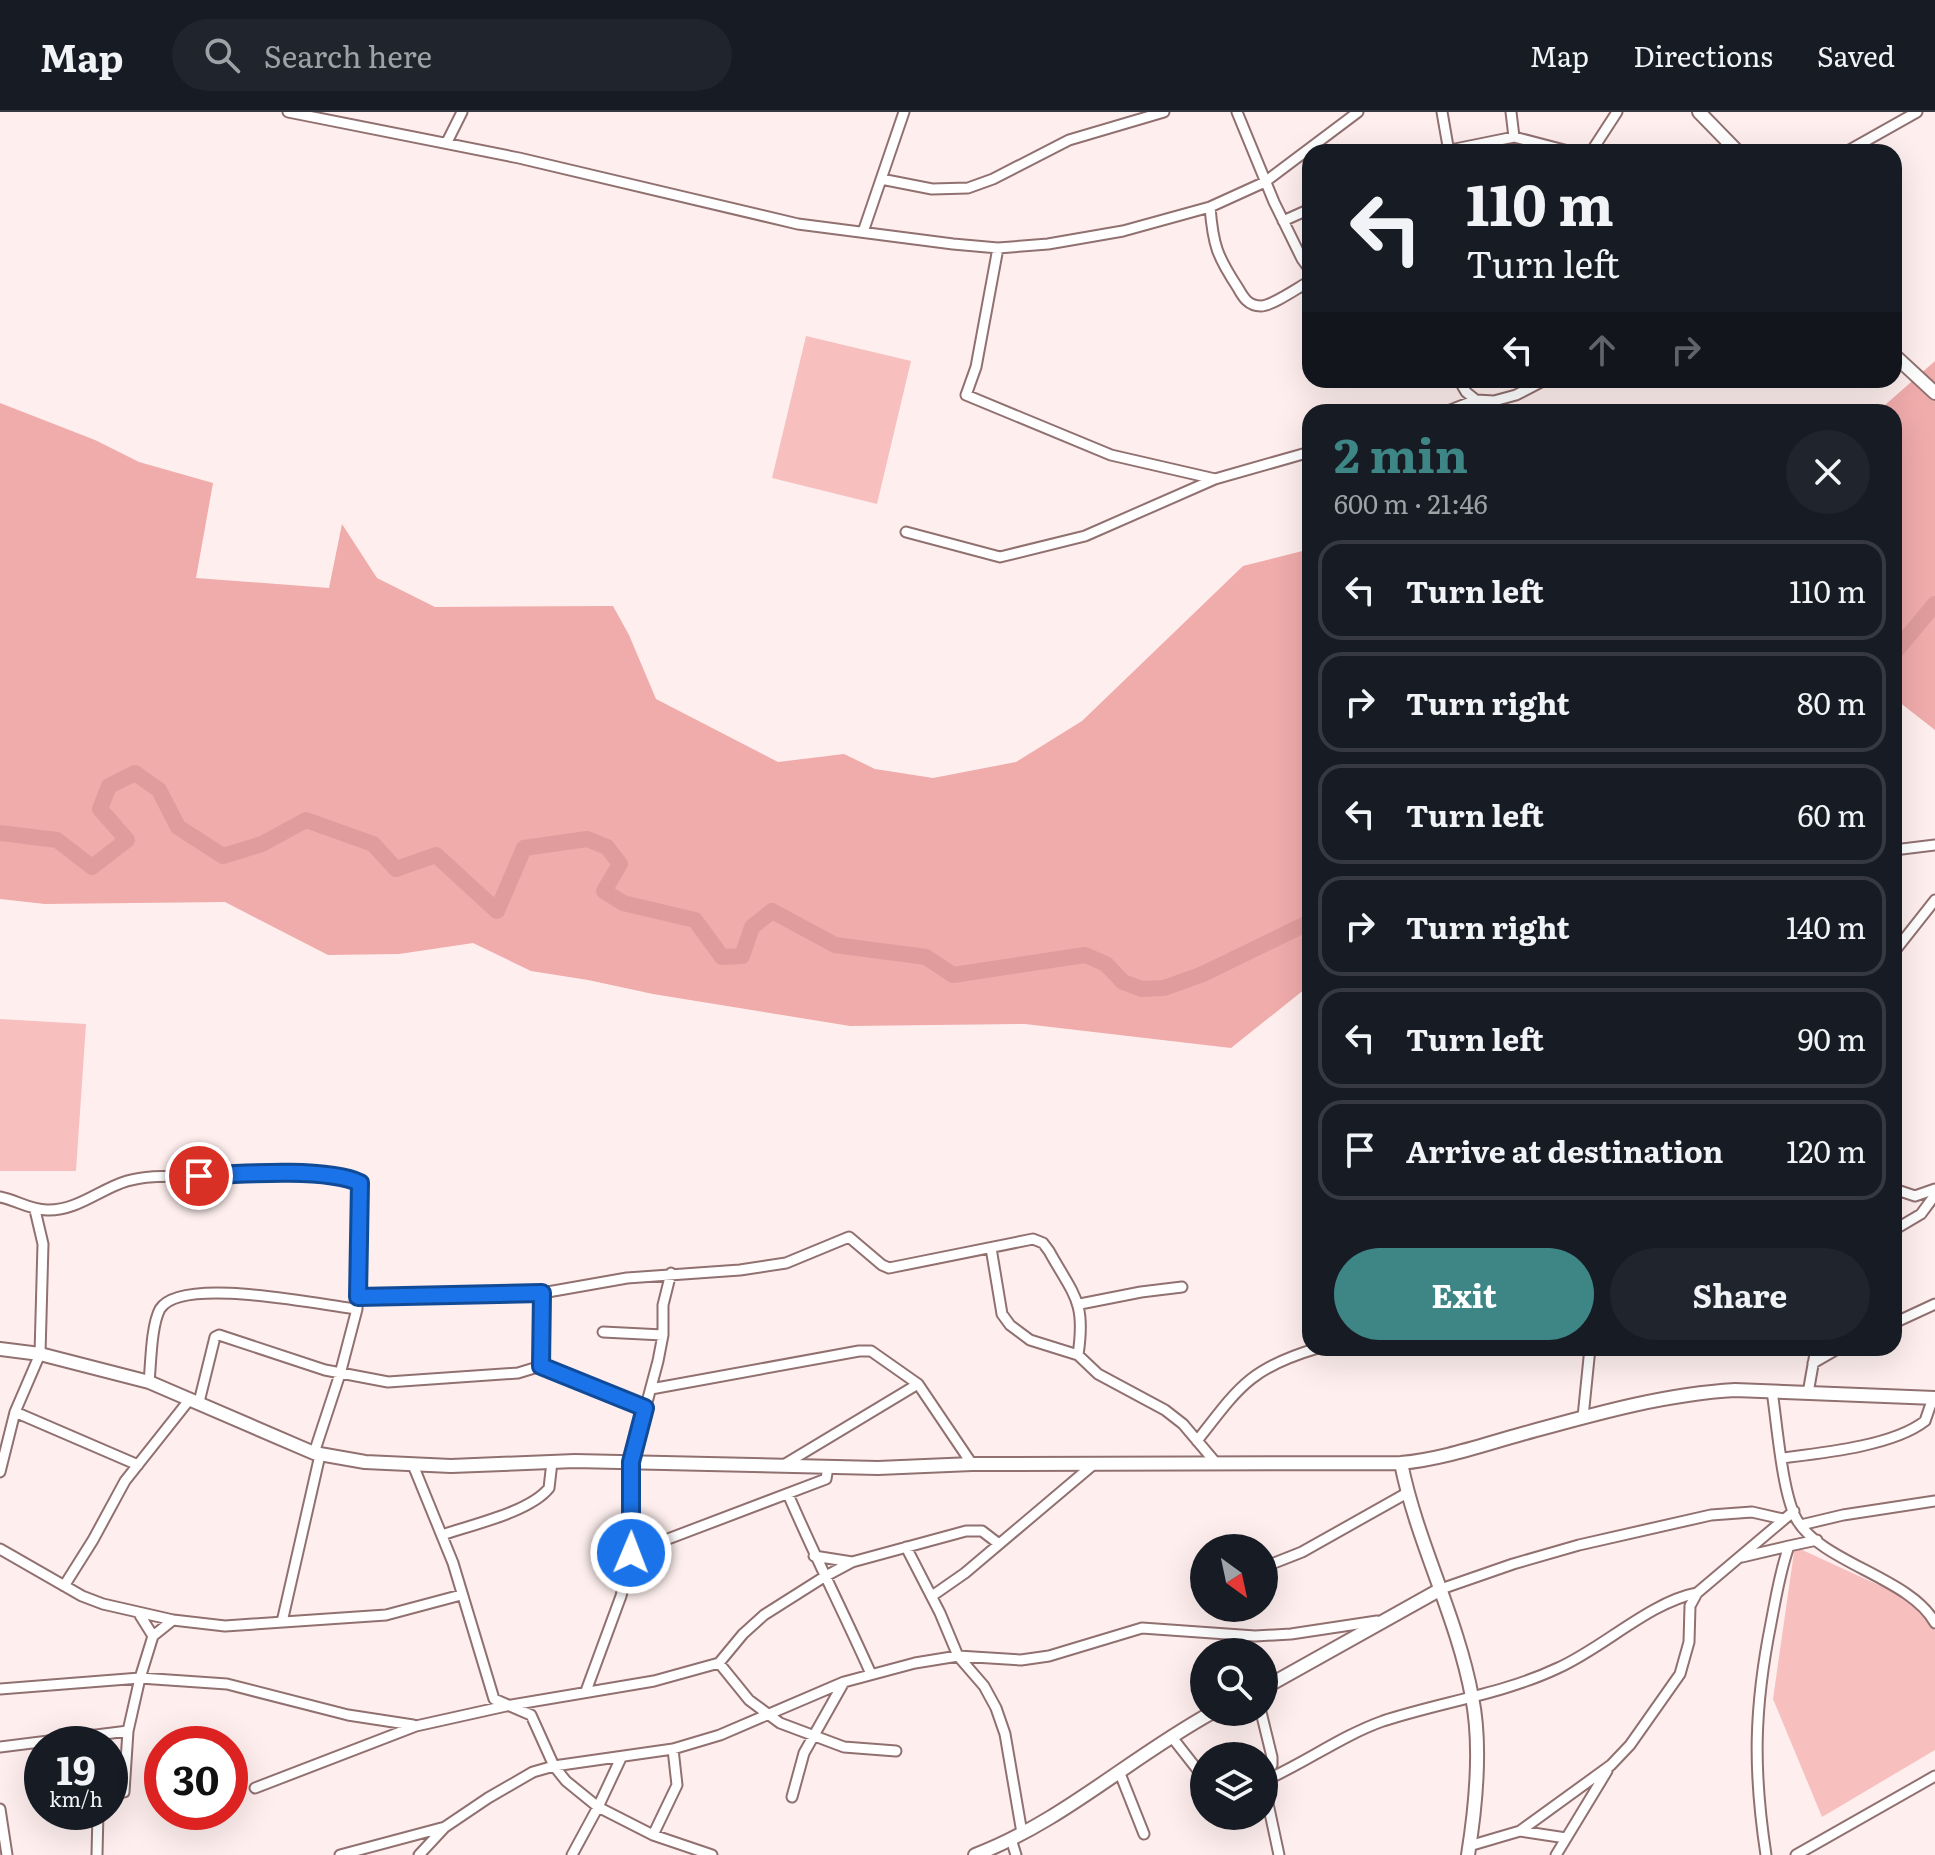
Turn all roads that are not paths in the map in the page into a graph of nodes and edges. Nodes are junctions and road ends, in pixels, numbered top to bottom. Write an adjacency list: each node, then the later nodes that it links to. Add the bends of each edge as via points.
1 (288, 112): 13 (street)
2 (462, 112): 13 (street)
3 (904, 112): 22 (street)
4 (1162, 112): 22 (street, via 1069,140 968,188 932,189)
5 (1237, 112): 23 (street)
6 (1358, 112): 14 (street)
7 (1442, 112): 15 (street)
8 (1511, 112): 12 (street)
9 (1617, 112): 18 (street)
10 (1699, 112): 19 (street)
11 (1917, 112): 20 (street)
12 (1514, 137): 16 (street); 17 (street)
13 (447, 142): 27 (street, via 785,221)
14 (1315, 144)
15 (1449, 144)
16 (1480, 144)
17 (1541, 144)
18 (1598, 144)
19 (1730, 144)
20 (1860, 144)
21 (1302, 154): 23 (street)
22 (881, 179): 27 (street)
23 (1265, 182): 24 (street); 26 (street)
24 (1210, 207): 28 (street, via 1123,231); 30 (street, via 1221,264 1251,305 1264,307)
25 (1302, 213): 26 (street)
26 (1283, 221): 29 (street)
27 (863, 232): 28 (street)
28 (998, 248): 38 (street, via 966,395 1111,455)
29 (1302, 259)
30 (1302, 286)
31 (1902, 362): 34 (street)
32 (1464, 388): 35 (street)
33 (1530, 388): 35 (street, via 1494,401)
34 (1935, 393)
35 (1476, 400): 36 (street)
36 (1466, 404)
37 (1302, 454): 38 (street)
38 (1215, 479): 39 (street, via 1085,536 1000,557)
39 (906, 532)
40 (1935, 845): 41 (street)
41 (1902, 849)
42 (1935, 900): 43 (street)
43 (1902, 942)
44 (1902, 1192): 45 (street)
45 (1915, 1196): 47 (street); 47 (street)
46 (0, 1197): 48 (street)
47 (1934, 1199): 49 (street)
48 (35, 1210): 54 (street, via 74,1205 126,1181 149,1177 268,1172 356,1180 362,1189); 63 (street, via 43,1244)
49 (1902, 1226)
50 (991, 1248): 51 (street, via 889,1268 849,1237 786,1263); 55 (street, via 1038,1240); 64 (street, via 1005,1319 1030,1340)
51 (671, 1273): 53 (street); 60 (street)
52 (1182, 1287): 55 (street)
53 (542, 1293): 54 (street); 69 (street)
54 (358, 1297): 57 (street)
55 (1080, 1304): 64 (street)
56 (1935, 1304): 58 (street)
57 (357, 1309): 70 (street); 71 (street, via 231,1291 173,1298 161,1308 156,1322)
58 (1902, 1319)
59 (603, 1332): 60 (street)
60 (663, 1335): 73 (street)
61 (0, 1349): 63 (street)
62 (1302, 1353): 81 (street, via 1251,1377)
63 (40, 1354): 71 (street); 79 (street)
64 (1078, 1355): 81 (street, via 1098,1374 1165,1410)
65 (1589, 1356): 80 (street)
66 (1814, 1356): 68 (street)
67 (1825, 1356): 68 (street)
68 (1813, 1363): 75 (street)
69 (541, 1366): 70 (street, via 518,1373 388,1382); 78 (street)
70 (340, 1374): 77 (street, via 219,1335); 82 (street)
71 (149, 1382): 77 (street)
72 (918, 1384): 73 (street, via 865,1350); 88 (street); 89 (street)
73 (651, 1389): 78 (street)
74 (1772, 1391): 75 (street); 80 (street, via 1710,1391); 83 (street)
75 (1808, 1393): 76 (street)
76 (1934, 1398): 83 (street, via 1925,1421 1906,1432 1854,1447)
77 (194, 1401): 82 (street); 91 (street)
78 (645, 1408): 85 (street)
79 (15, 1412): 91 (street); 94 (street)
80 (1583, 1417): 87 (street)
81 (1197, 1441): 86 (street)
82 (317, 1454): 92 (street); 121 (street)
83 (1782, 1458): 98 (street)
84 (552, 1462): 85 (street); 92 (street); 101 (street, via 549,1488 538,1498)
85 (631, 1462): 88 (street); 107 (street)
86 (1216, 1463): 87 (street); 90 (street)
87 (1401, 1463): 95 (street)
88 (785, 1464): 93 (street)
89 (972, 1464): 90 (street); 93 (street)
90 (1094, 1464): 103 (street)
91 (138, 1465): 113 (street)
92 (413, 1465): 101 (street)
93 (828, 1467): 96 (street, via 826,1479)
94 (0, 1472)
95 (1407, 1493): 110 (street); 114 (street)
96 (788, 1494): 107 (street); 108 (street)
97 (1935, 1501): 100 (street)
98 (1794, 1511): 99 (street); 100 (street)
99 (1783, 1519): 109 (street); 114 (street, via 1752,1512 1711,1515 1579,1545)
100 (1801, 1525): 102 (street)
101 (442, 1535): 116 (street)
102 (1817, 1540): 104 (street); 122 (street, via 1922,1604)
103 (999, 1544): 105 (street, via 982,1531 966,1531); 117 (street)
104 (1789, 1546): 109 (street); 176 (street, via 1759,1684 1757,1797)
105 (906, 1547): 111 (street); 117 (street)
106 (0, 1549): 113 (street)
107 (631, 1553): 131 (street)
108 (814, 1556): 111 (street); 112 (street)
109 (1739, 1558): 115 (street)
110 (1278, 1561)
111 (852, 1562): 112 (street)
112 (824, 1577): 125 (street, via 764,1615); 126 (street)
113 (64, 1586): 118 (street)
114 (1441, 1589): 120 (street); 132 (street)
115 (1697, 1593): 132 (street, via 1665,1604 1555,1670); 146 (street, via 1690,1606 1689,1642 1680,1674 1645,1727)
116 (461, 1595): 121 (street, via 386,1615); 133 (street, via 492,1696)
117 (932, 1596): 124 (street)
118 (138, 1612): 119 (street); 123 (street)
119 (173, 1620): 121 (street, via 225,1626); 123 (street)
120 (1382, 1620): 124 (street, via 1255,1636 1142,1628 1049,1656); 128 (street)
121 (282, 1622)
122 (1935, 1623)
123 (153, 1636): 127 (street)
124 (958, 1656): 126 (street); 163 (street, via 984,1686 1005,1734)
125 (719, 1663): 131 (street, via 654,1681); 134 (street)
126 (871, 1674): 129 (street)
127 (140, 1678): 130 (street); 136 (street, via 227,1684 348,1715); 137 (street)
128 (1278, 1680)
129 (844, 1682): 134 (street); 138 (street)
130 (0, 1689)
131 (586, 1691): 133 (street)
132 (1472, 1697): 149 (street, via 1371,1726); 165 (street, via 1476,1745)
133 (506, 1706): 136 (street); 147 (street, via 533,1717)
134 (765, 1715): 138 (street); 142 (street)
135 (1190, 1725): 139 (street)
136 (416, 1726): 151 (street)
137 (128, 1731)
138 (812, 1736): 143 (street, via 844,1747); 152 (street)
139 (1171, 1736): 145 (street); 148 (street)
140 (24, 1744): 141 (street)
141 (0, 1747)
142 (673, 1749): 144 (street); 162 (street, via 677,1785)
143 (896, 1751)
144 (621, 1758): 147 (street); 155 (street)
145 (1190, 1760)
146 (1611, 1765): 153 (street); 154 (street)
147 (554, 1766): 155 (street); 157 (street, via 528,1774)
148 (1119, 1771): 161 (street); 163 (street)
149 (1278, 1775)
150 (1935, 1776): 177 (street)
151 (255, 1788)
152 (792, 1797)
153 (1565, 1798): 154 (street); 160 (street)
154 (1586, 1806): 164 (street)
155 (598, 1807): 162 (street); 170 (street)
156 (0, 1809): 166 (street)
157 (445, 1827): 168 (street); 169 (street)
158 (98, 1830): 167 (street)
159 (1274, 1830): 174 (street)
160 (1520, 1831): 164 (street); 165 (street)
161 (1144, 1834)
162 (653, 1835): 171 (street)
163 (1016, 1836): 172 (street); 173 (street)
164 (1566, 1838): 175 (street)
165 (1469, 1851)
166 (7, 1855)
167 (97, 1855)
168 (340, 1855)
169 (419, 1855)
170 (572, 1855)
171 (712, 1855)
172 (975, 1855)
173 (1016, 1855)
174 (1279, 1855)
175 (1556, 1855)
176 (1766, 1855)
177 (1796, 1855)

